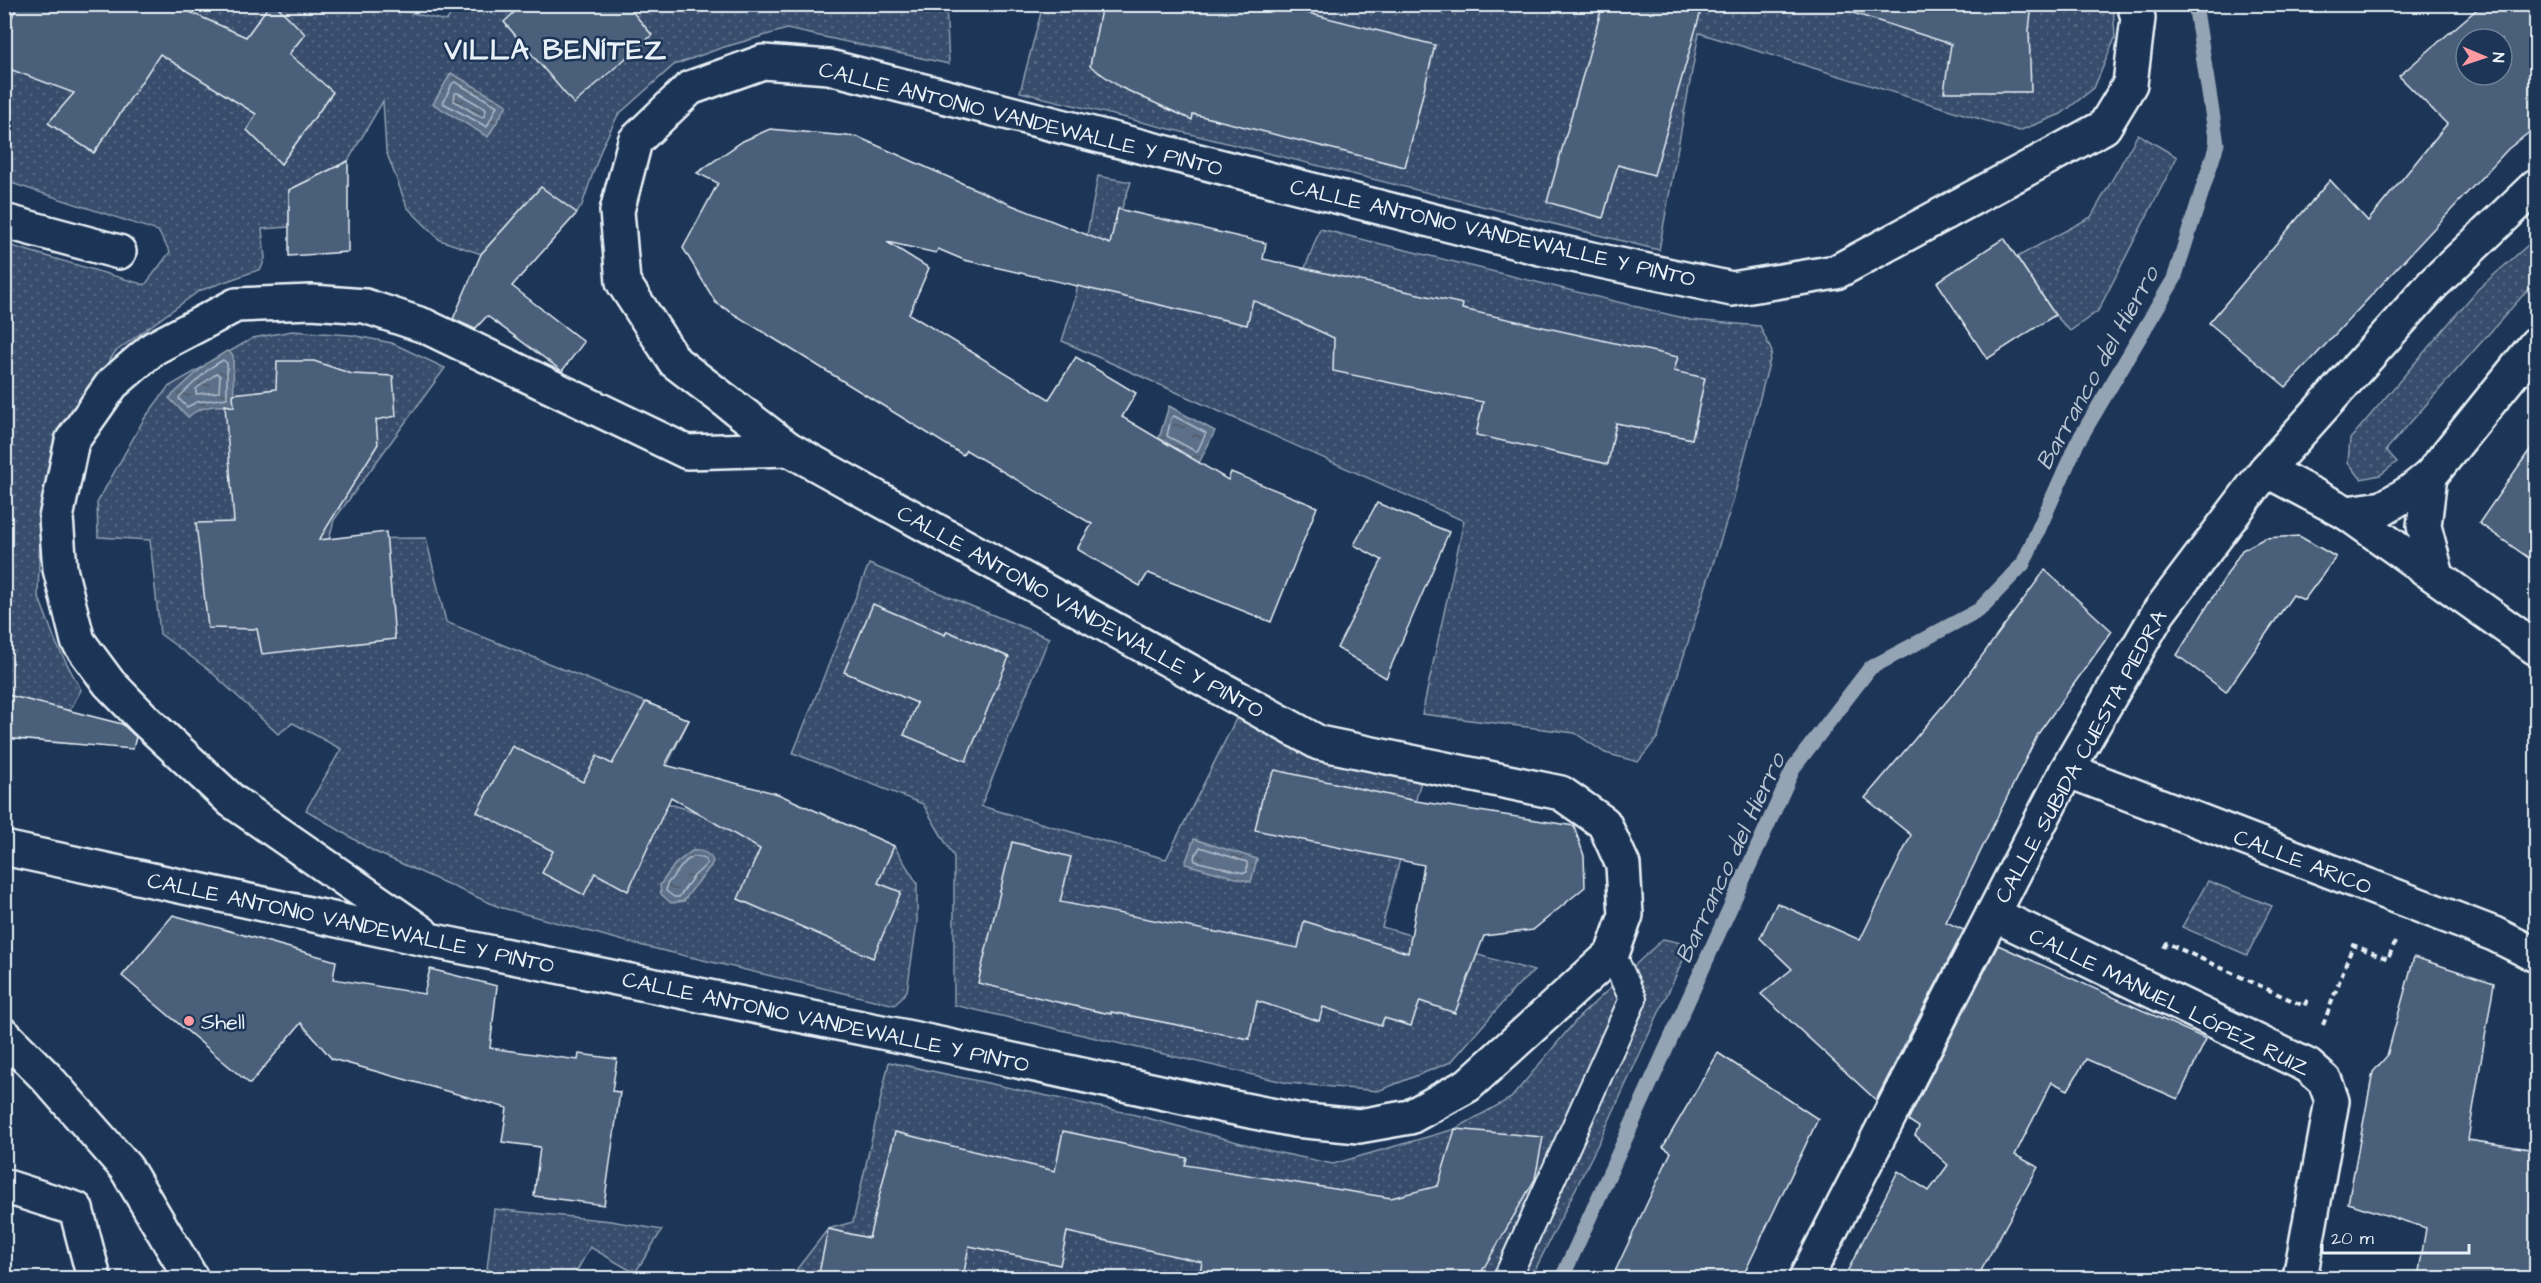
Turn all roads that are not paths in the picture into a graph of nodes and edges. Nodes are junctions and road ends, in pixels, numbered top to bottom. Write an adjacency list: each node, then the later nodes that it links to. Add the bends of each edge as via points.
1 (2134, 4): 6 (street, CALLE ANTONIO VANDEWALLE Y PINTO, via 2138,18 2130,84 2104,127 1836,272 1732,289 1540,248 829,67 763,62 690,88 635,141 617,211 624,282 675,362)
2 (2536, 186): 7 (street, CALLE SUBIDA CUESTA PIEDRA, via 2433,284)
3 (4, 221): 4 (street)
4 (119, 252)
5 (2536, 344): 8 (street)
6 (789, 449): 15 (street, via 687,452 425,326 365,306 236,305 154,348 112,384 72,441 56,518 60,569 78,641 116,690 232,801); 16 (street, CALLE ANTONIO VANDEWALLE Y PINTO, via 1319,743 1561,793 1604,823 1623,865 1626,915)
7 (2266, 470): 9 (street); 12 (street, CALLE SUBIDA CUESTA PIEDRA, via 2158,612)
8 (2430, 476): 9 (street, via 2384,508); 10 (street, via 2424,526)
9 (2347, 513): 10 (street)
10 (2438, 576): 11 (street)
11 (2536, 648)
12 (2067, 770): 14 (street, CALLE SUBIDA CUESTA PIEDRA); 17 (street, CALLE ARICO, via 2483,930)
13 (4, 848): 15 (street, CALLE ANTONIO VANDEWALLE Y PINTO)
14 (1993, 914): 23 (street, CALLE SUBIDA CUESTA PIEDRA); 24 (street, CALLE MANUEL LÓPEZ RUIZ, via 2308,1066 2325,1081 2332,1101)
15 (434, 941): 16 (street, CALLE ANTONIO VANDEWALLE Y PINTO, via 1295,1120 1359,1126 1410,1117 1468,1085)
16 (1612, 954): 22 (lane, via 1633,999)
17 (2536, 955)
18 (4, 1035): 21 (street, via 126,1168)
19 (4, 1186): 20 (street, via 76,1209)
20 (94, 1278)
21 (191, 1278)
22 (1507, 1278)
23 (1806, 1278)
24 (2300, 1278)

